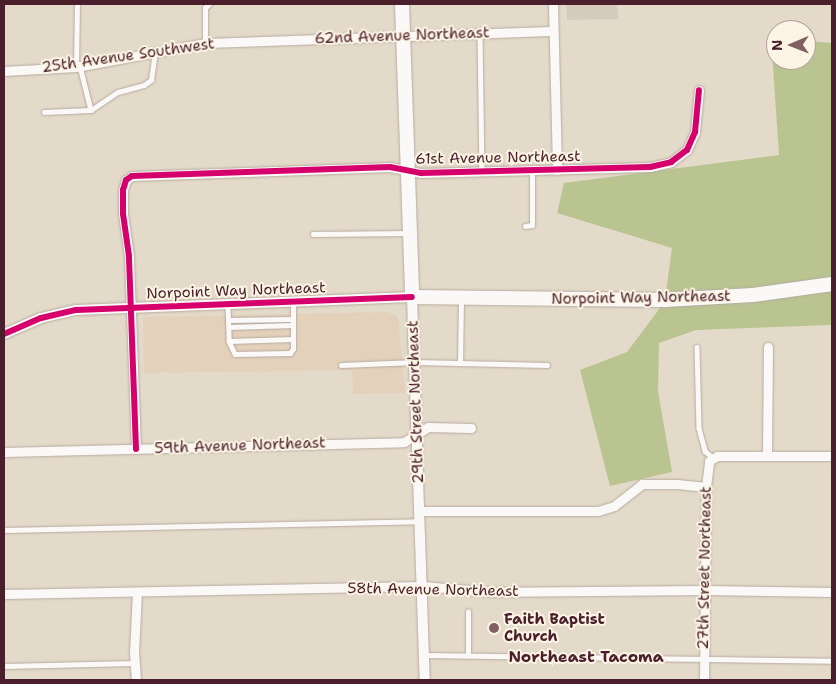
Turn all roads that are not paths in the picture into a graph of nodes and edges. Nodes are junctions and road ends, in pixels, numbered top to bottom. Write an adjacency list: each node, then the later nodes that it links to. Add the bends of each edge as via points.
1 (77, 4): 11 (lane)
2 (209, 4): 9 (lane, via 205,8)
3 (402, 4): 7 (main road, 29th Street Northeast)
4 (553, 4): 5 (street)
5 (553, 31): 6 (street, 62nd Avenue Northeast); 16 (street)
6 (480, 33): 7 (street, 62nd Avenue Northeast); 19 (lane)
7 (402, 36): 8 (street, 62nd Avenue Northeast); 18 (main road, 29th Street Northeast)
8 (251, 41): 9 (street, 25th Avenue Southwest)
9 (206, 43): 10 (street, 25th Avenue Southwest)
10 (155, 52): 11 (street, 25th Avenue Southwest); 14 (lane, via 151,80 118,92)
11 (78, 67): 12 (street, 25th Avenue Southwest); 14 (lane)
12 (4, 71)
13 (700, 90): 16 (street, 61st Avenue Northeast, via 695,132 687,150 671,162 650,167)
14 (90, 110): 15 (lane)
15 (44, 112)
16 (558, 170): 17 (street, 61st Avenue Northeast)
17 (532, 171): 19 (street, 61st Avenue Northeast); 20 (lane, via 532,224)
18 (407, 172): 19 (street, 61st Avenue Northeast); 21 (main road, 29th Street Northeast); 28 (street, 61st Avenue Northeast, via 390,167 138,174 126,180 123,190)
19 (482, 172)
20 (525, 226)
21 (410, 233): 22 (lane); 24 (main road, 29th Street Northeast)
22 (313, 234)
23 (832, 284): 25 (main road, Norpoint Way Northeast, via 694,299)
24 (412, 297): 25 (main road, Norpoint Way Northeast); 26 (street, Norpoint Way Northeast); 37 (street, 29th Street Northeast)
25 (461, 298): 38 (lane)
26 (293, 301): 27 (street, Norpoint Way Northeast); 30 (lane)
27 (228, 305): 28 (street, Norpoint Way Northeast); 29 (lane)
28 (131, 307): 32 (street, Norpoint Way Northeast, via 76,310 41,318); 43 (street)
29 (228, 320): 30 (lane); 31 (lane)
30 (293, 322): 31 (lane); 33 (lane)
31 (229, 327): 34 (lane)
32 (4, 334)
33 (293, 339): 34 (lane); 34 (lane, via 290,353 235,354)
34 (230, 341)
35 (697, 346): 47 (lane, via 699,428 705,451)
36 (768, 347): 45 (street)
37 (415, 362): 38 (lane); 40 (lane); 42 (street, 29th Street Northeast)
38 (460, 363): 39 (lane)
39 (547, 365)
40 (341, 366)
41 (472, 428): 42 (street, 59th Avenue Northeast, via 428,427)
42 (417, 436): 43 (street, 59th Avenue Northeast, via 404,442); 49 (street, 29th Street Northeast)
43 (136, 449): 44 (street, 59th Avenue Northeast)
44 (4, 452)
45 (767, 456): 46 (street); 47 (street)
46 (832, 456)
47 (712, 458): 48 (street, 27th Street Northeast)
48 (706, 488): 49 (street, via 642,484 614,506 598,511); 52 (street, 27th Street Northeast)
49 (420, 516): 50 (lane); 51 (street, 29th Street Northeast)
50 (4, 530)
51 (423, 586): 52 (street, 58th Avenue Northeast, via 491,592); 53 (street, 58th Avenue Northeast); 57 (street, 29th Street Northeast)
52 (706, 590): 54 (street, 58th Avenue Northeast); 59 (street, 27th Street Northeast)
53 (137, 592): 55 (street, 58th Avenue Northeast); 61 (street)
54 (832, 592)
55 (4, 594)
56 (468, 612): 58 (lane)
57 (425, 655): 58 (lane); 64 (street, 29th Street Northeast)
58 (468, 656): 59 (lane)
59 (704, 658): 60 (lane); 65 (street, 27th Street Northeast)
60 (832, 661)
61 (134, 662): 62 (lane); 63 (street)
62 (4, 666)
63 (136, 680)
64 (426, 680)
65 (704, 680)

